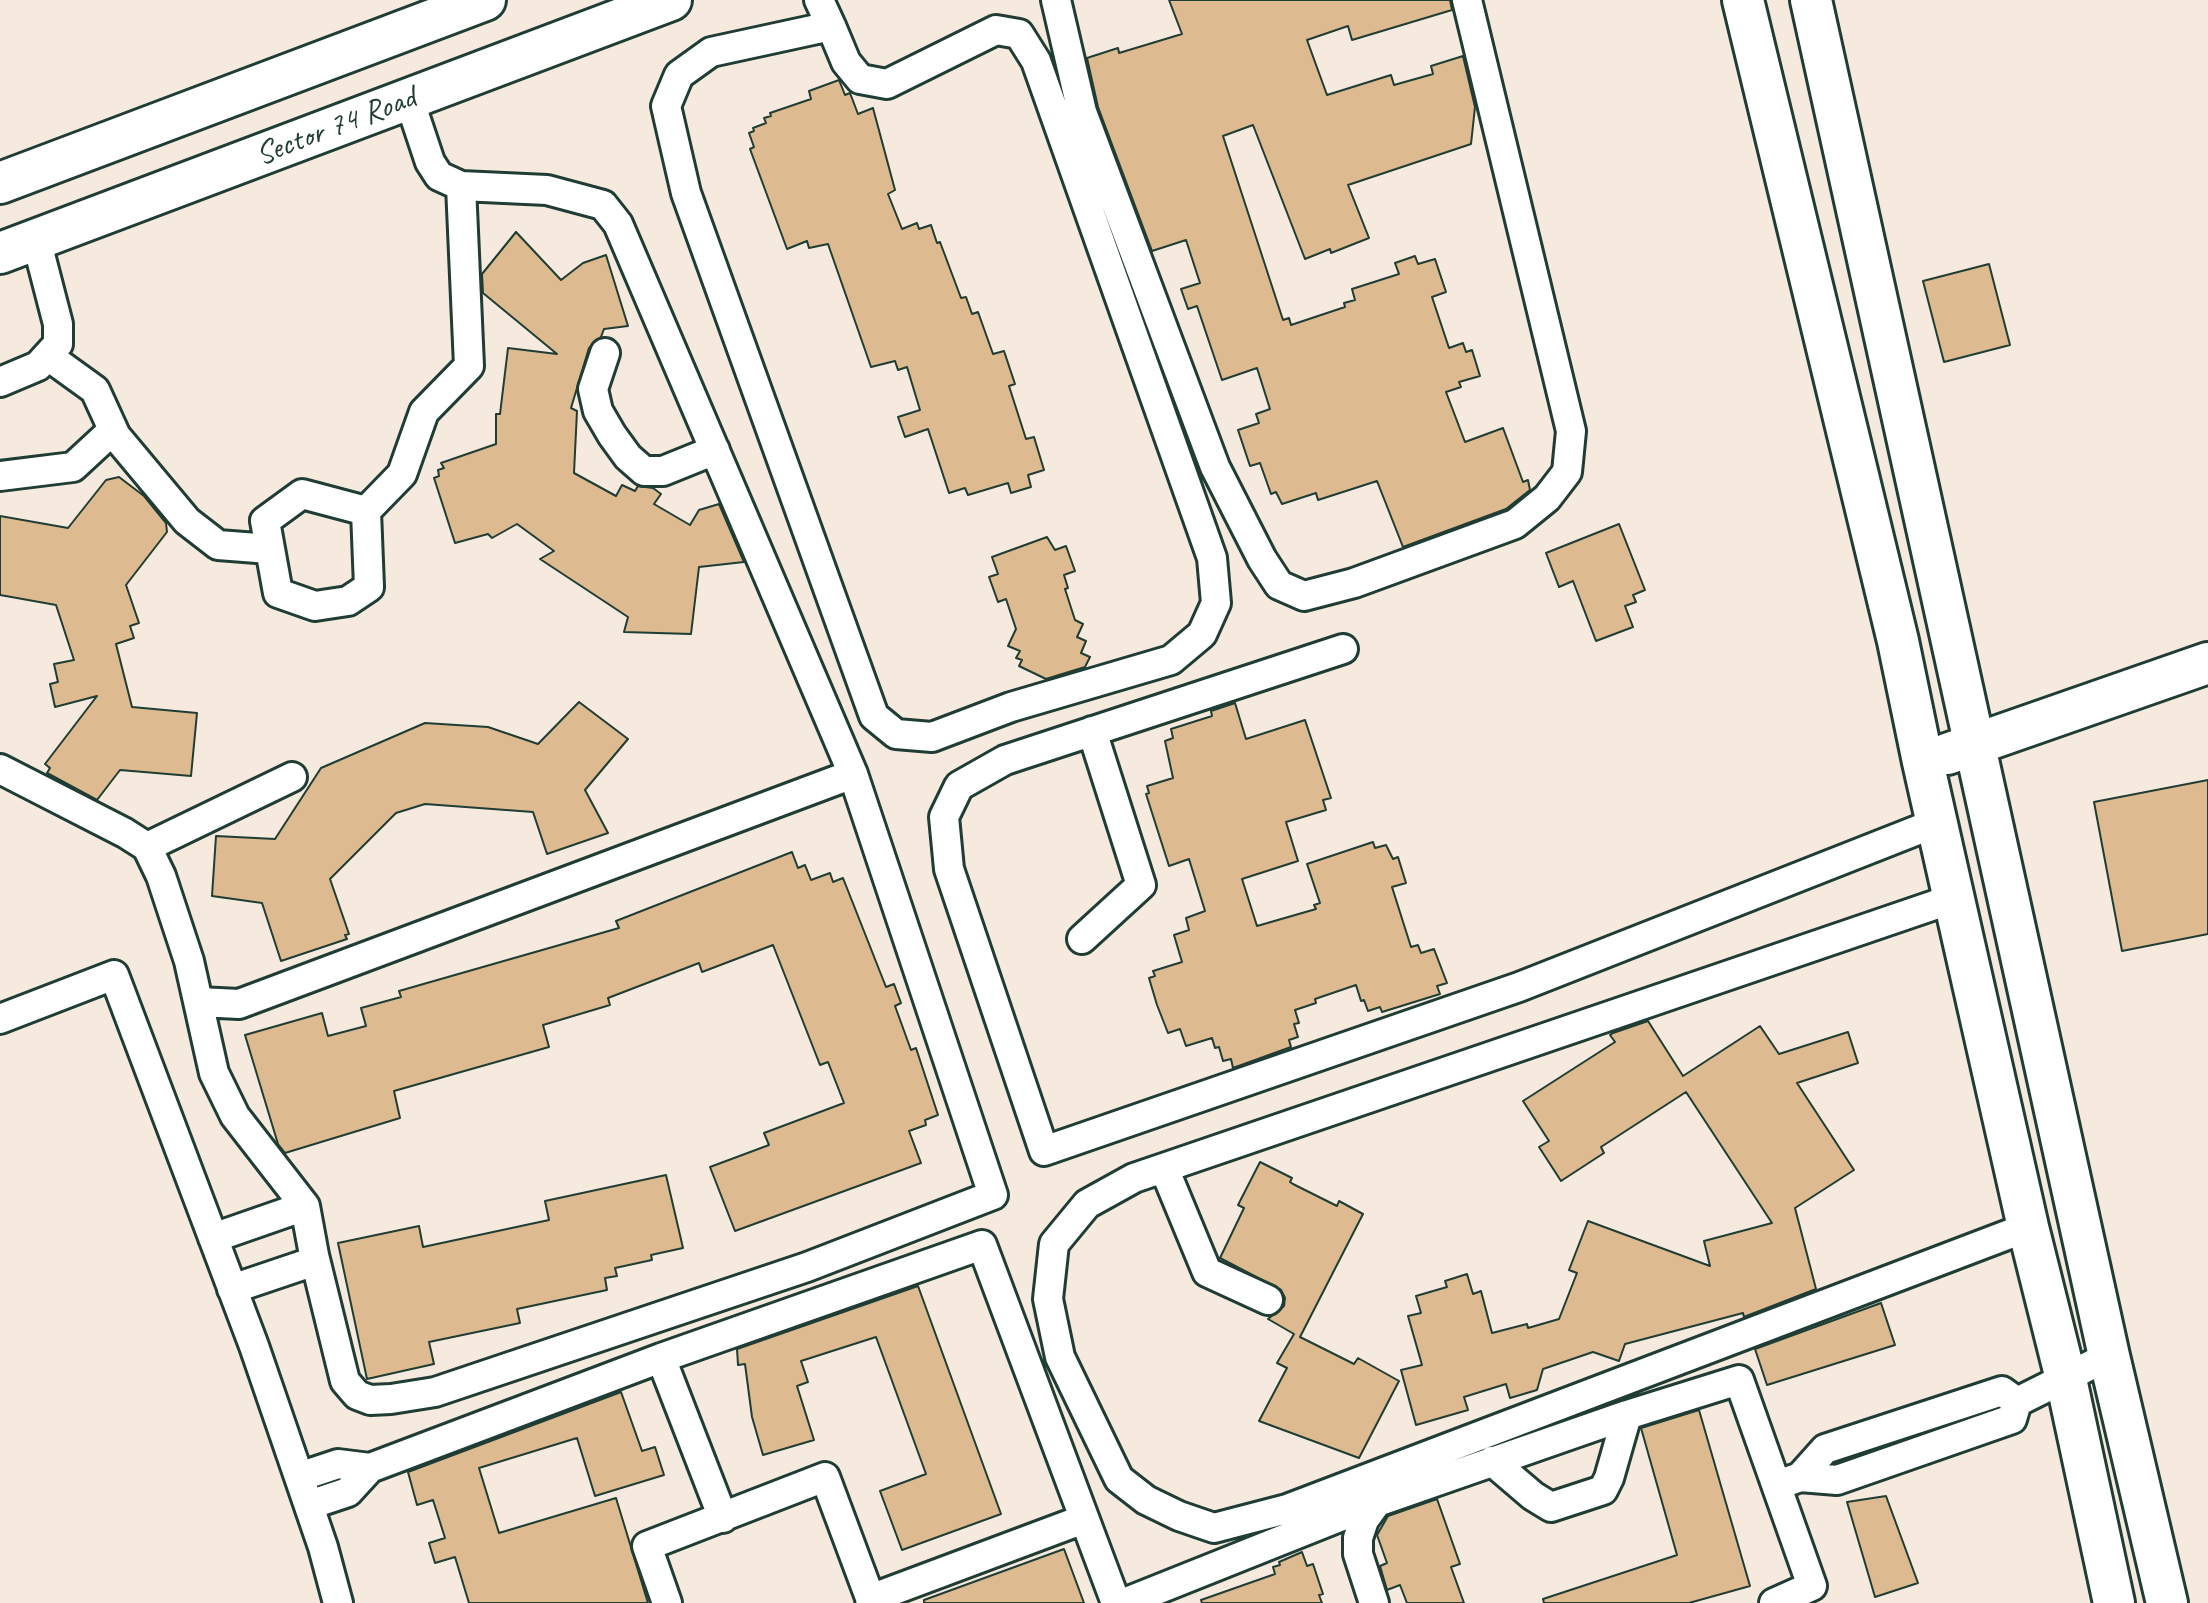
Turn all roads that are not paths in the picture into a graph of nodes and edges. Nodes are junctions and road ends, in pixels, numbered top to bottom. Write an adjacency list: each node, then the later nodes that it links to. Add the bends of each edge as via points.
1 (485, 0): 10 (street, Sector 74 Road)
2 (671, 0): 9 (street, Sector 74 Road)
3 (819, 0): 8 (street)
4 (1056, 0): 5 (street, via 1082,112 1215,467 1279,585 1304,596 1515,524 1547,498 1567,472 1571,431)
5 (1467, 0)
6 (1743, 0): 25 (street)
7 (1811, 0): 24 (street)
8 (831, 26): 8 (street, via 846,62 860,79 887,84 996,30 1019,34 1036,61 1212,558 1216,603 1202,634 1171,660 1011,707 932,737 896,734 874,716 686,193 666,106 679,75 711,52)
9 (409, 99): 11 (street, via 430,162 439,176); 12 (street, Sector 74 Road)
10 (0, 183)
11 (461, 186): 17 (street, via 547,190 603,205 618,224); 19 (street, via 469,366 424,412 402,474)
12 (18, 246): 14 (street, via 58,324 58,344)
13 (605, 353): 17 (street, via 593,389 598,411 628,457 644,471 663,471)
14 (48, 356): 15 (street, via 38,366); 16 (street, via 95,390)
15 (0, 382)
16 (113, 430): 18 (street, via 73,467); 20 (street, via 187,521 218,545)
17 (715, 450): 27 (street)
18 (0, 476)
19 (366, 511): 20 (street, via 302,494 265,521); 20 (street, via 369,587 348,601 315,606 278,593)
20 (270, 549)
21 (1343, 649): 23 (street)
22 (2208, 663): 24 (street)
23 (1092, 731): 29 (street, via 1005,760 959,786 944,817 949,869 1044,1151 1519,987); 32 (street, via 1141,885)
24 (1973, 744): 25 (street); 42 (street)
25 (1923, 762): 29 (street)
26 (0, 769): 30 (street)
27 (853, 774): 33 (street, via 239,1004); 39 (street, via 993,1195 777,1277 435,1392 391,1399 357,1395 345,1381)
28 (292, 777): 30 (street)
29 (1938, 822): 31 (street)
30 (147, 847): 33 (street, via 161,876)
31 (1955, 898): 35 (street); 37 (street)
32 (1082, 939)
33 (199, 1002): 36 (street, via 214,1073 235,1116)
34 (0, 1019): 38 (street, via 114,975)
35 (1164, 1168): 37 (street, via 1087,1204 1054,1244 1048,1299 1060,1357 1119,1479 1146,1500 1214,1528 1287,1509); 41 (street, via 1207,1272)
36 (305, 1206): 38 (street); 39 (street)
37 (2028, 1227): 44 (street)
38 (213, 1238): 40 (street)
39 (315, 1261): 40 (street)
40 (232, 1289): 48 (street)
41 (1268, 1300)
42 (2109, 1356): 44 (street); 62 (street)
43 (661, 1358): 47 (street); 52 (street); 53 (street, via 982,1245)
44 (2066, 1379): 49 (street, via 2017,1402 2002,1391 1825,1449); 61 (street)
45 (1627, 1415): 46 (street); 46 (street, via 1603,1490 1551,1507); 49 (street, via 1739,1380)
46 (1492, 1461): 50 (street)
47 (370, 1468): 48 (street, via 338,1464); 51 (street, via 348,1492)
48 (299, 1477): 51 (street)
49 (1789, 1481): 60 (street, via 1812,1586)
50 (1377, 1502): 58 (street); 59 (street, via 1364,1520 1358,1546)
51 (309, 1505): 55 (street)
52 (723, 1518): 54 (street, via 825,1477); 56 (street, via 647,1546)
53 (1084, 1519): 54 (street); 57 (street)
54 (871, 1601)
55 (338, 1603)
56 (667, 1603)
57 (1116, 1603)
58 (1124, 1603)
59 (1374, 1603)
60 (1774, 1603)
61 (2114, 1603)
62 (2167, 1603)

